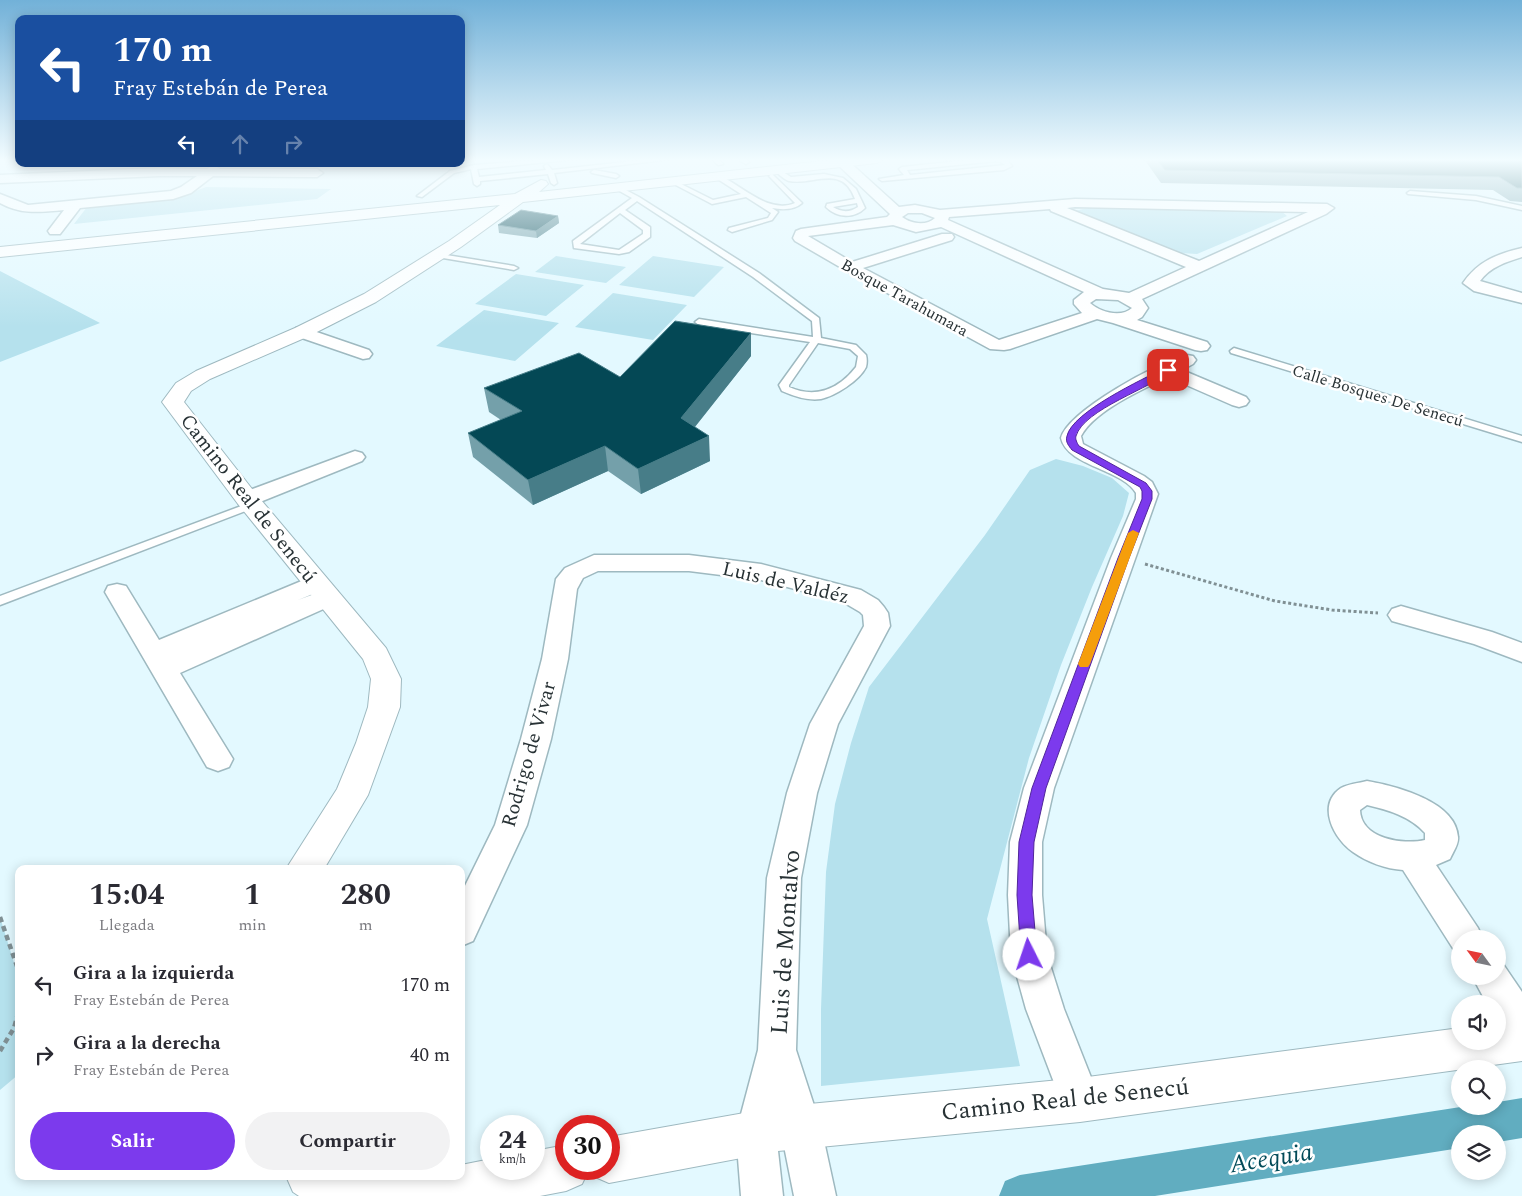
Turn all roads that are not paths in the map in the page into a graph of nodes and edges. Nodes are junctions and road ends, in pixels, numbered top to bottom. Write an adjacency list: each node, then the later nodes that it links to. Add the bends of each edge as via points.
1 (68, 215): 20 (street)
2 (228, 215): 17 (main road)
3 (357, 215): 23 (main road)
4 (495, 215): 25 (main road, Camino Real de Senecú)
5 (614, 215): 6 (lane, via 576,243 578,246 619,252 626,250 647,234 647,229)
6 (627, 215)
7 (663, 215): 37 (lane, via 756,274 816,320)
8 (774, 215): 19 (lane, via 770,219)
9 (901, 215): 14 (street)
10 (932, 215): 15 (street)
11 (964, 215): 15 (street)
12 (1073, 215): 27 (street)
13 (1314, 215): 27 (street)
14 (896, 217): 16 (street, via 905,225); 26 (street, Bosque Tarahumara, via 801,234 800,238)
15 (940, 218): 16 (street); 29 (street)
16 (926, 227): 22 (street)
17 (94, 228)
18 (74, 230): 20 (main road)
19 (732, 230)
20 (55, 232): 21 (main road)
21 (37, 233)
22 (948, 237): 26 (street); 31 (street)
23 (0, 252)
24 (1522, 252): 30 (street, via 1484,266 1472,283)
25 (437, 256): 28 (lane); 36 (main road, Camino Real de Senecú, via 370,298)
26 (850, 267): 33 (street, Bosque Tarahumara, via 993,344 1004,345)
27 (1200, 267): 32 (street)
28 (514, 268)
29 (1101, 294): 31 (street); 32 (street)
30 (1522, 298)
31 (1082, 300): 33 (street, via 1084,308)
32 (1134, 305): 34 (street, via 1126,318); 39 (street, via 1173,328)
33 (1096, 314): 34 (street)
34 (1116, 318): 39 (street, via 1164,335)
35 (699, 322): 37 (lane)
36 (302, 332): 40 (street); 44 (main road, Camino Real de Senecú, via 202,375 183,387 173,402)
37 (817, 339): 37 (lane, via 784,385 785,389 822,396 862,366 862,355 853,347)
38 (1234, 351): 42 (lane, Calle Bosques De Senecú)
39 (1184, 353): 41 (street); 62 (street, via 1099,407 1071,435 1075,448 1133,478 1147,491 1147,499 1039,788 1026,842 1029,955 1045,1009)
40 (363, 354)
41 (1238, 401)
42 (1522, 439)
43 (355, 457): 44 (street)
44 (250, 502): 46 (main road, Camino Real de Senecú); 48 (lane)
45 (574, 572): 49 (street, Luis de Valdéz, via 594,563 689,563 752,571 852,596); 56 (street, Rodrigo de Vivar, via 564,589 552,668 511,825)
46 (322, 590): 52 (street); 55 (main road, Camino Real de Senecú, via 376,655 386,679 384,707 351,795)
47 (117, 592): 52 (street)
48 (0, 600)
49 (875, 613): 61 (street, Luis de Montalvo, via 877,626 824,724 802,793 784,878)
50 (1400, 615): 51 (street, via 1483,638)
51 (1522, 653)
52 (159, 661): 53 (street)
53 (218, 759)
54 (1413, 857): 57 (street)
55 (307, 865)
56 (465, 922)
57 (1460, 930)
58 (1496, 985): 59 (street)
59 (1522, 1025)
60 (1522, 1040): 62 (main road, Camino Real de Senecú)
61 (777, 1050): 63 (street, Luis de Montalvo); 64 (street, Luis de Montalvo)
62 (1080, 1100): 63 (main road, Camino Real de Senecú)
63 (801, 1127): 64 (main road, Camino Real de Senecú); 68 (street, Luis de Montalvo)
64 (756, 1133): 65 (main road, Camino Real de Senecú); 69 (street, Luis de Montalvo)
65 (620, 1158)
66 (555, 1170): 67 (main road, via 436,1193)
67 (331, 1182)
68 (814, 1187)
69 (761, 1192)

